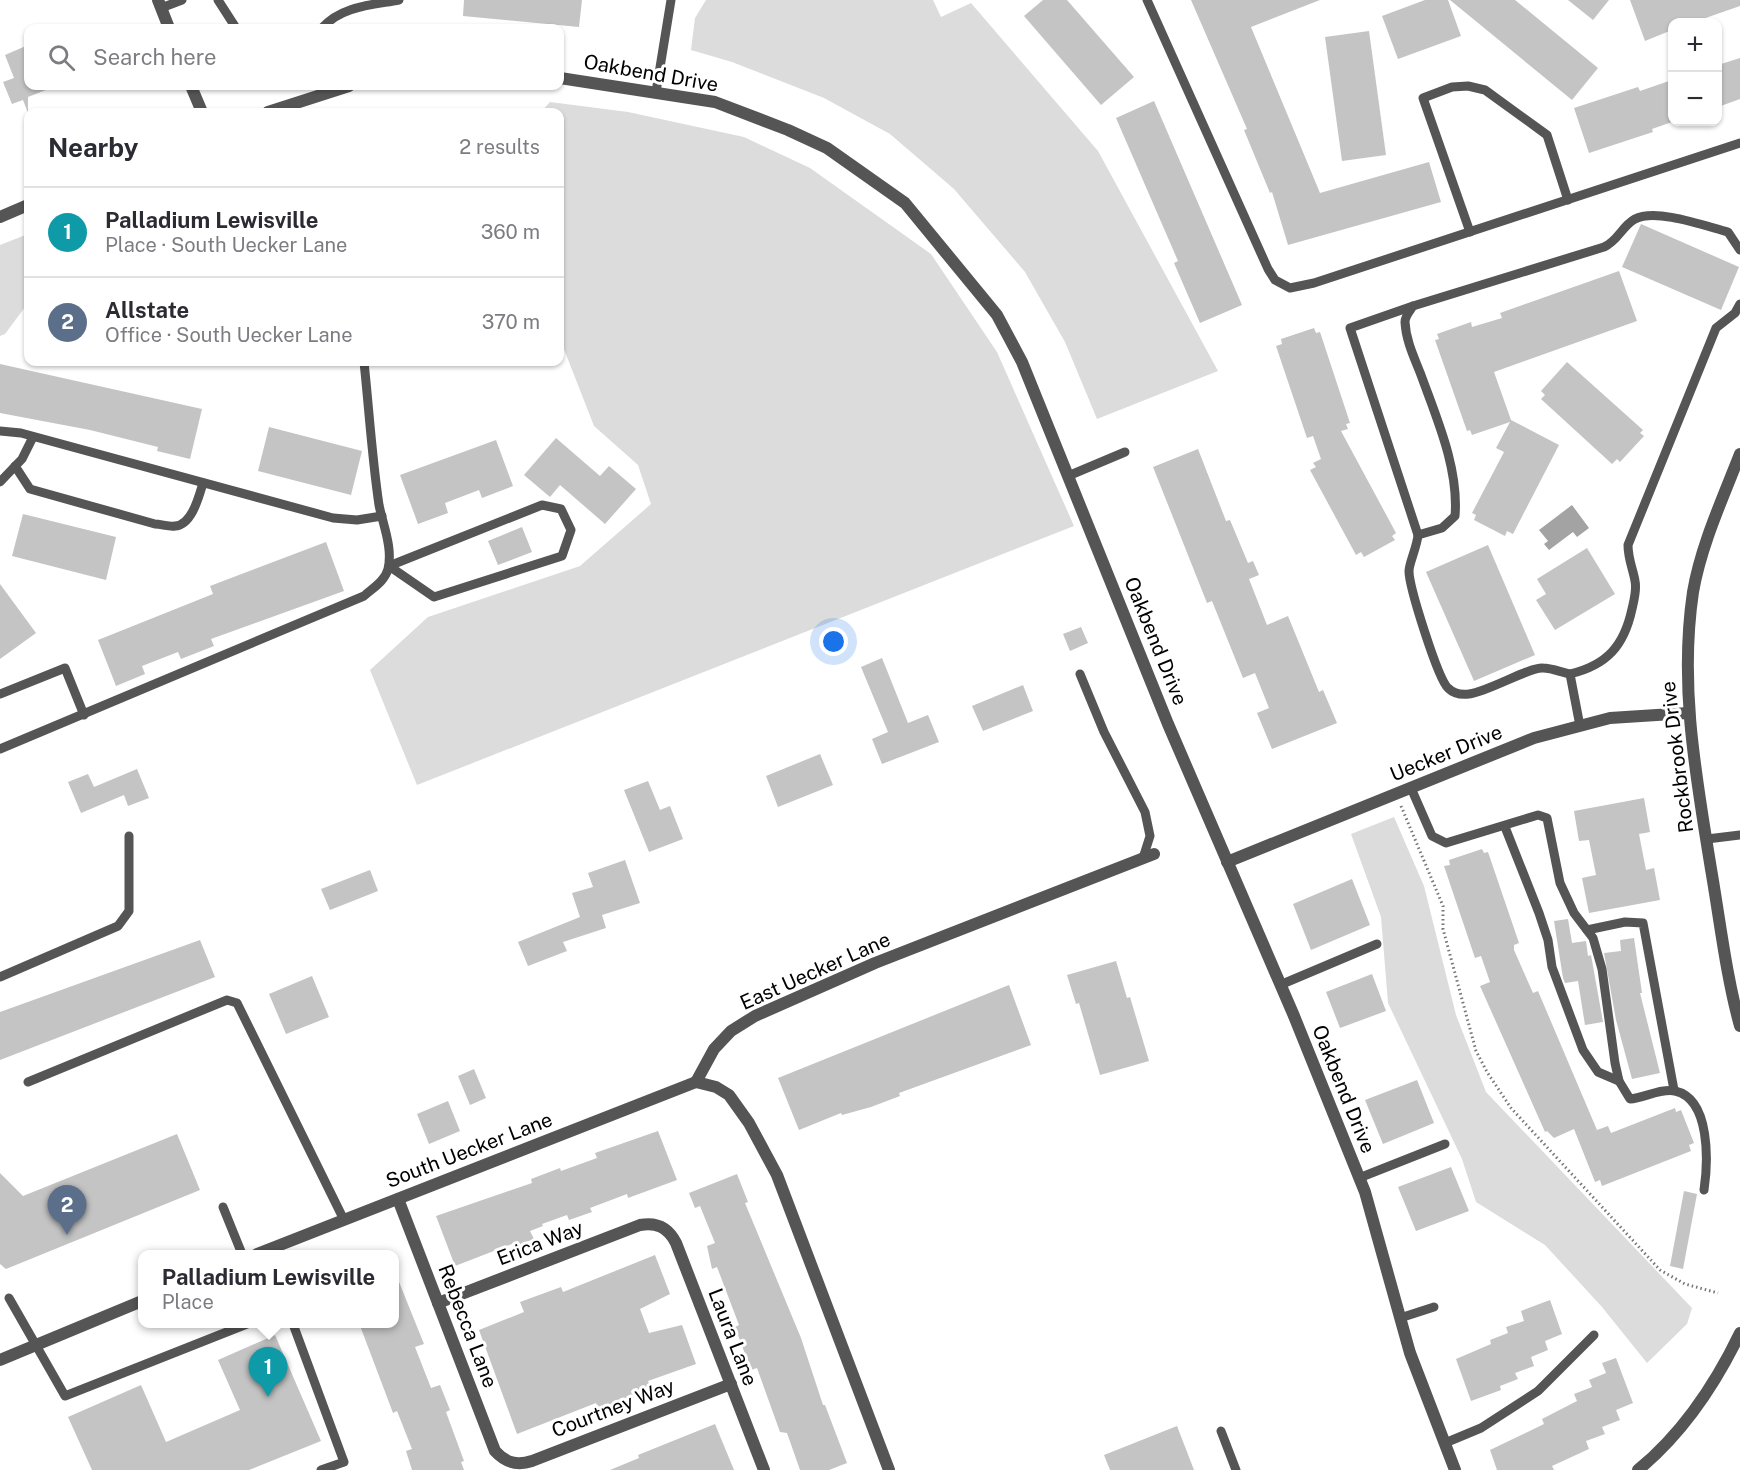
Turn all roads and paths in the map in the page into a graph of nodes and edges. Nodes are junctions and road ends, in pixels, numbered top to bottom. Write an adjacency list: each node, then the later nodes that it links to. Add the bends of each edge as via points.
1 (182, 0): 6 (lane)
2 (218, 0): 8 (lane)
3 (399, 0): 9 (lane, via 348,10)
4 (671, 0): 13 (lane)
5 (1147, 0): 20 (lane, via 1275,280 1290,288 1314,283)
6 (160, 4): 7 (street)
7 (168, 24)
8 (233, 24)
9 (326, 24)
10 (564, 79): 13 (street, Oakbend Drive)
11 (193, 90): 14 (street)
12 (323, 90): 15 (street)
13 (656, 92): 30 (street, Oakbend Drive, via 715,102 788,130 827,148 905,203 997,315 1022,362)
14 (200, 108)
15 (278, 108)
16 (1740, 143): 17 (lane)
17 (1568, 200): 20 (lane); 20 (lane, via 1547,135 1485,90 1452,87 1423,98)
18 (24, 207): 19 (street)
19 (0, 217)
20 (1470, 232)
21 (1740, 250): 23 (lane, via 1728,232 1657,215 1636,218 1604,247)
22 (1740, 304): 37 (lane, via 1716,328 1628,545 1636,583 1625,636 1606,658 1588,670)
23 (1413, 306): 34 (lane, via 1405,319 1408,342 1457,495 1455,516 1442,528); 34 (lane, via 1350,328)
24 (364, 366): 33 (lane)
25 (0, 431): 26 (lane)
26 (33, 437): 29 (lane); 32 (lane)
27 (1125, 452): 30 (lane)
28 (1740, 454): 39 (street, Rockbrook Drive, via 1694,590 1687,648)
29 (15, 466): 31 (lane); 32 (lane, via 30,489 155,524 176,526 195,507)
30 (1068, 476): 50 (street, Oakbend Drive)
31 (0, 482)
32 (203, 483): 33 (lane, via 333,518)
33 (382, 516): 35 (lane)
34 (1418, 536): 37 (lane, via 1409,568 1411,586 1417,613 1446,687 1457,694 1469,694 1542,667)
35 (389, 566): 35 (lane, via 434,597 562,556 571,530 561,509 542,505); 40 (lane, via 386,576 364,596)
36 (1080, 674): 49 (lane, via 1099,722 1145,812 1150,836)
37 (1570, 674): 41 (lane)
38 (0, 694): 40 (lane, via 65,668)
39 (1688, 713): 41 (street, Uecker Drive, via 1610,718); 48 (street, Rockbrook Drive)
40 (84, 715): 42 (lane)
41 (1580, 726): 43 (street, Uecker Drive, via 1534,738)
42 (0, 749)
43 (1411, 788): 44 (street, Uecker Drive); 45 (lane, via 1432,836 1446,843)
44 (1395, 794): 50 (street, Uecker Drive); 69 (path, via 1443,906 1443,929 1476,1051 1487,1072 1511,1107 1660,1270 1685,1284)
45 (1505, 827): 51 (lane, via 1538,815 1547,818 1560,883); 56 (lane, via 1539,913 1552,967 1583,1050 1598,1072)
46 (1740, 835): 48 (lane)
47 (129, 836): 53 (lane, via 129,911 118,926)
48 (1707, 839): 55 (street, Rockbrook Drive)
49 (1148, 856): 58 (street, East Uecker Lane, via 875,963 755,1016 714,1048)
50 (1227, 862): 54 (street, Oakbend Drive)
51 (1587, 930): 56 (lane, via 1602,969 1605,1009); 59 (lane, via 1625,922 1643,923)
52 (1377, 944): 54 (lane)
53 (0, 977)
54 (1281, 985): 61 (street, Oakbend Drive)
55 (1740, 1026)
56 (1619, 1081): 59 (lane, via 1630,1099)
57 (28, 1082): 65 (lane, via 226,1000 237,1003)
58 (696, 1082): 63 (street, South Uecker Lane); 87 (street, via 729,1095 777,1175)
59 (1674, 1090): 62 (lane, via 1688,1096 1701,1119 1706,1138)
60 (1445, 1144): 61 (lane)
61 (1359, 1178): 74 (street, Oakbend Drive)
62 (1704, 1190)
63 (398, 1199): 65 (street, South Uecker Lane); 72 (street, Rebecca Lane)
64 (223, 1207): 67 (lane)
65 (344, 1220): 68 (street, South Uecker Lane)
66 (657, 1224): 72 (street, Erica Way, via 640,1225); 81 (street, Laura Lane, via 672,1234)
67 (240, 1250)
68 (267, 1250)
69 (1718, 1293)
70 (9, 1298): 79 (lane)
71 (138, 1303): 79 (street)
72 (438, 1303): 84 (street, Rebecca Lane, via 495,1451)
73 (1434, 1307): 74 (lane)
74 (1400, 1318): 83 (street, Oakbend Drive)
75 (235, 1328): 79 (lane, via 65,1396)
76 (295, 1328): 85 (lane, via 344,1462)
77 (1740, 1333): 90 (street, via 1718,1378 1659,1453)
78 (1594, 1335): 83 (lane, via 1538,1391 1481,1428)
79 (36, 1343): 80 (street)
80 (0, 1360)
81 (731, 1384): 84 (street, Courtney Way, via 532,1461); 86 (street, Laura Lane)
82 (1221, 1431): 88 (lane)
83 (1445, 1443): 89 (street, Oakbend Drive)
84 (508, 1462)
85 (321, 1470)
86 (764, 1470)
87 (888, 1470)
88 (1236, 1470)
89 (1455, 1470)
90 (1638, 1470)

